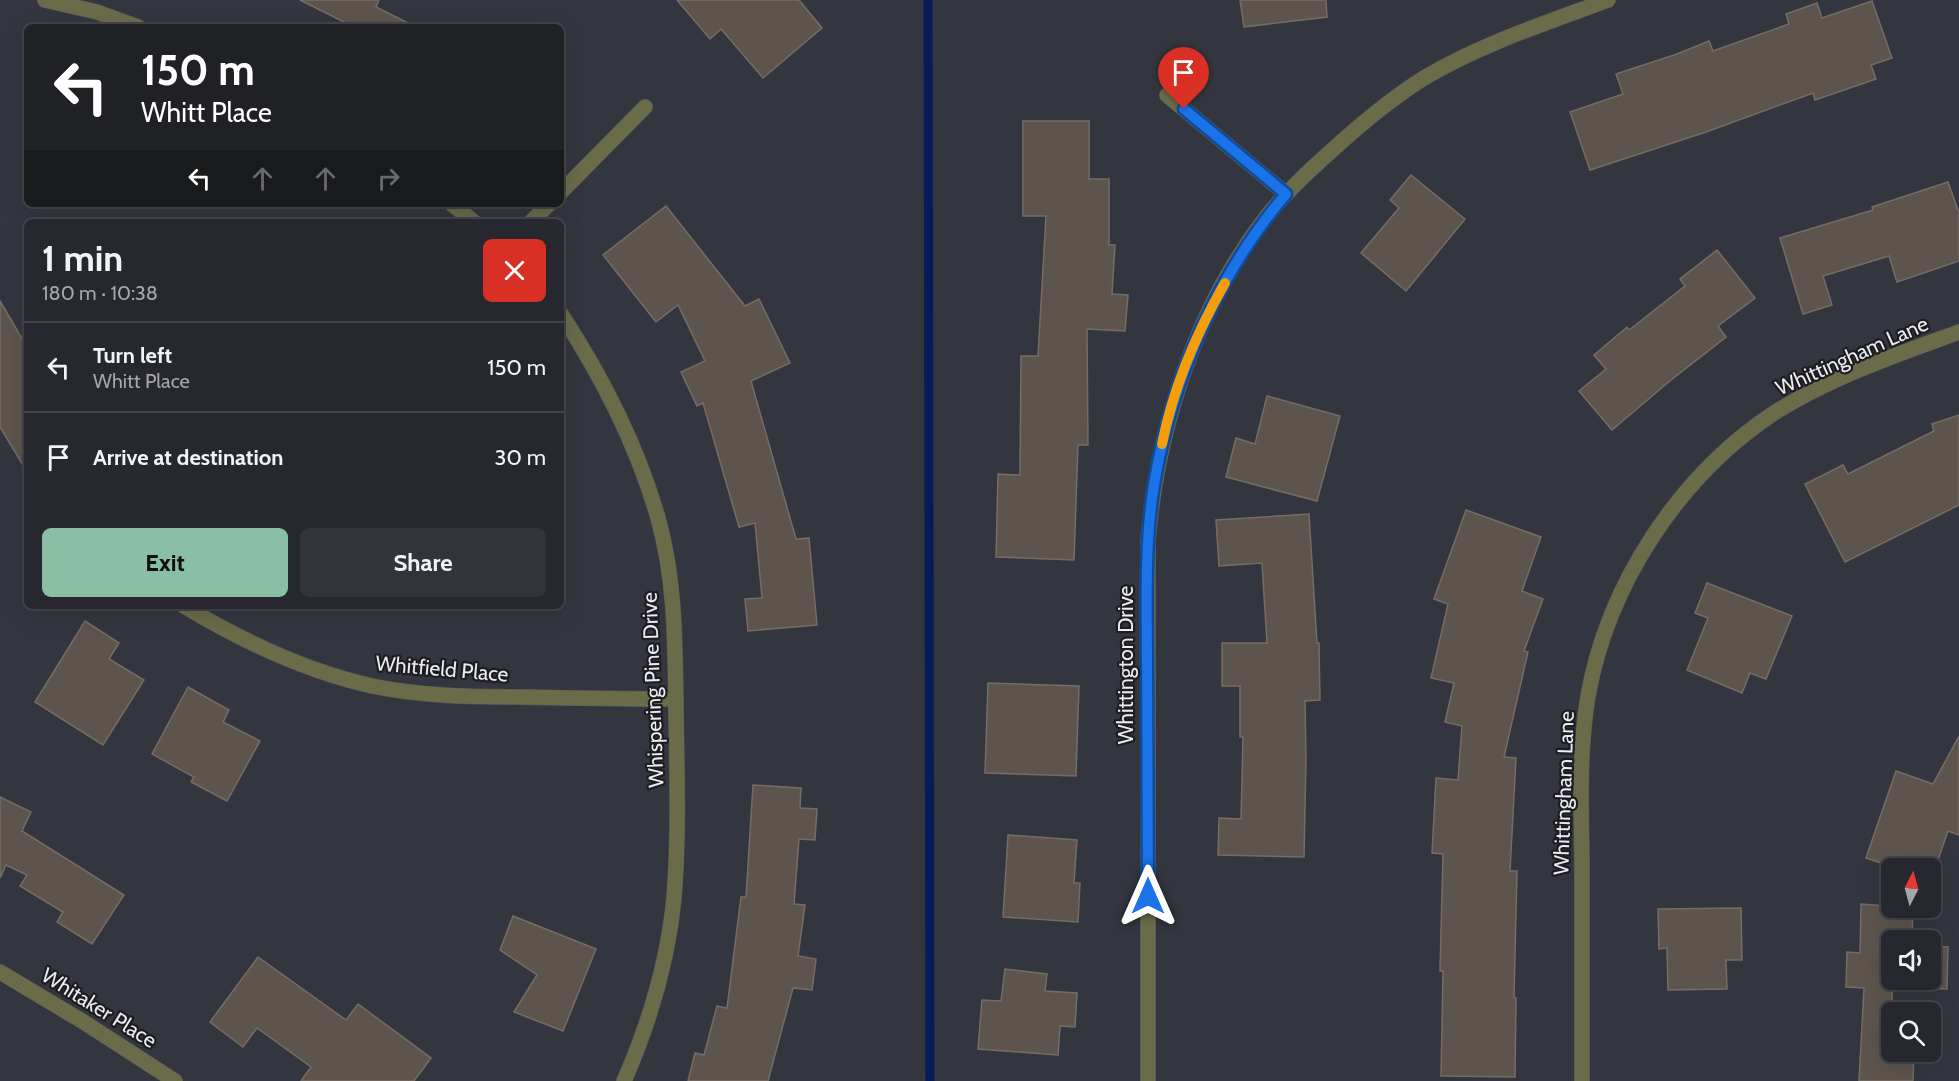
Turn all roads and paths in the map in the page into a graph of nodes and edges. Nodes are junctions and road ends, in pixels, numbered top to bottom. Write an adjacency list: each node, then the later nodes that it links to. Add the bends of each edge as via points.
1 (45, 0): 3 (street)
2 (1608, 0): 7 (street, Whittington Drive, via 1502,40 1424,78 1379,110)
3 (130, 24)
4 (1167, 94): 7 (street)
5 (645, 107): 6 (street)
6 (564, 189)
7 (1286, 194): 19 (street, Whittington Drive, via 1250,241 1205,323 1171,407 1154,481 1147,571)
8 (456, 207): 10 (street)
9 (546, 207): 11 (street)
10 (470, 219)
11 (534, 219)
12 (564, 319): 15 (street, Whispering Pine Drive, via 612,399 654,504 673,601)
13 (1959, 332): 20 (street, Whittingham Lane, via 1839,379 1757,425 1714,463 1674,507 1629,577 1602,639 1584,731)
14 (189, 609): 15 (street, Whitfield Place, via 271,652 372,686 490,697)
15 (676, 699): 18 (street, Whispering Pine Drive, via 678,807 674,900 655,994)
16 (0, 972): 17 (street, Whitaker Place)
17 (175, 1081)
18 (624, 1081)
19 (1148, 1081)
20 (1582, 1081)

